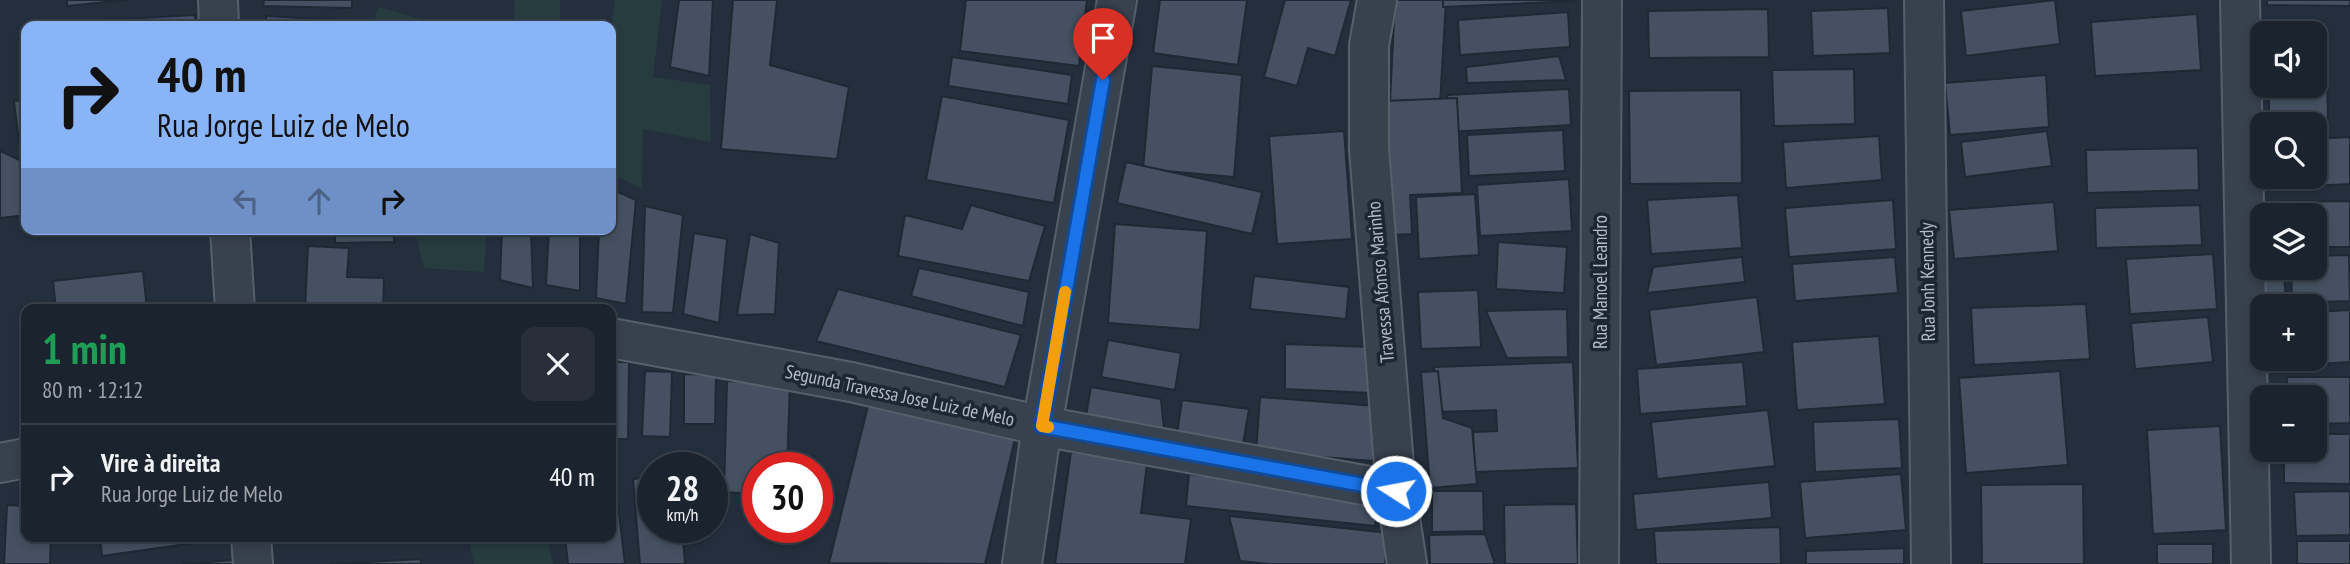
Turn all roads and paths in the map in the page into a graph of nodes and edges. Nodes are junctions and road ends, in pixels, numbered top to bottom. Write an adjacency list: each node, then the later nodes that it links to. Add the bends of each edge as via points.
1 (218, 0): 7 (street)
2 (1117, 0): 11 (street)
3 (1377, 0): 14 (street, Travessa Afonso Marinho, via 1369,45 1369,149)
4 (1602, 0): 19 (street, Rua Manoel Leandro)
5 (1924, 0): 20 (street, Rua Jonh Kennedy)
6 (2240, 0): 21 (street)
7 (219, 21)
8 (230, 235): 9 (street)
9 (235, 304)
10 (616, 339): 11 (street, Segunda Travessa Jose Luiz de Melo, via 851,382)
11 (1042, 426): 14 (street, Segunda Travessa Jose Luiz de Melo); 17 (street)
12 (21, 459): 13 (street)
13 (0, 463)
14 (1396, 491): 18 (street, Travessa Afonso Marinho)
15 (251, 542): 16 (street)
16 (253, 564)
17 (1022, 564)
18 (1407, 564)
19 (1599, 564)
20 (1931, 564)
21 (2251, 564)

